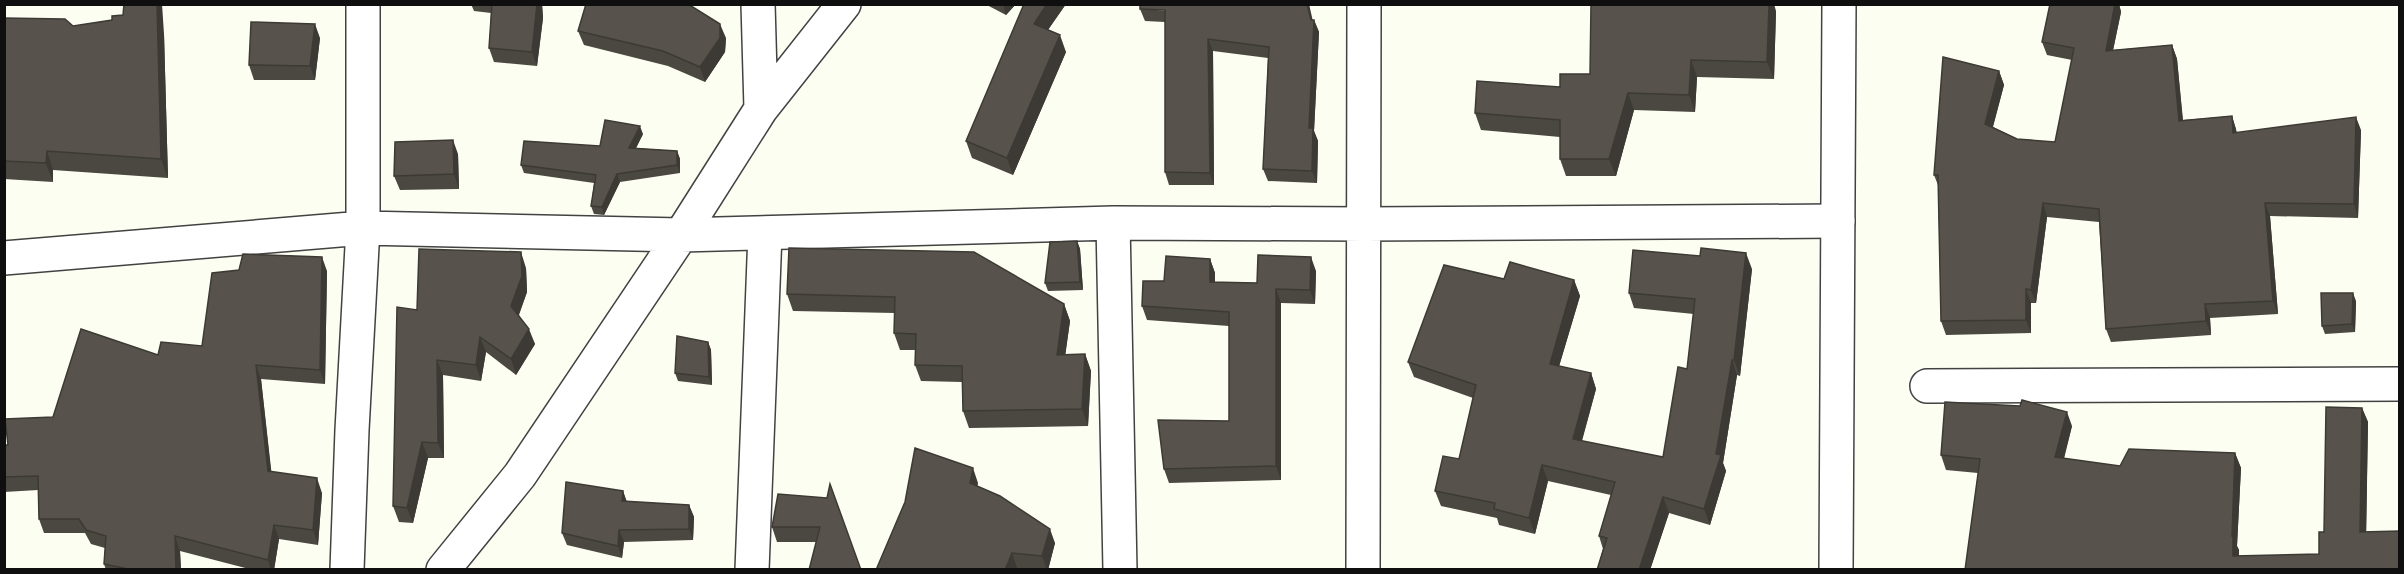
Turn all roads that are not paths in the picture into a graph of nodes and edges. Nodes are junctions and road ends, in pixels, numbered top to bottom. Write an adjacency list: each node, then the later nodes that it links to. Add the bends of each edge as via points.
1 (363, 4): 10 (street)
2 (758, 4): 6 (street)
3 (844, 4): 6 (street)
4 (1364, 4): 9 (street)
5 (1839, 4): 7 (street)
6 (761, 109): 12 (street)
7 (1838, 221): 9 (street); 21 (street)
8 (1113, 223): 9 (street); 11 (street); 19 (street)
9 (1365, 224): 20 (street)
10 (363, 228): 12 (street); 13 (street); 16 (street)
11 (765, 233): 12 (street); 18 (street)
12 (681, 235): 17 (street, via 520,475)
13 (4, 258)
14 (2400, 384): 15 (street)
15 (1927, 386)
16 (347, 570)
17 (443, 570)
18 (752, 570)
19 (1120, 570)
20 (1363, 570)
21 (1836, 570)

